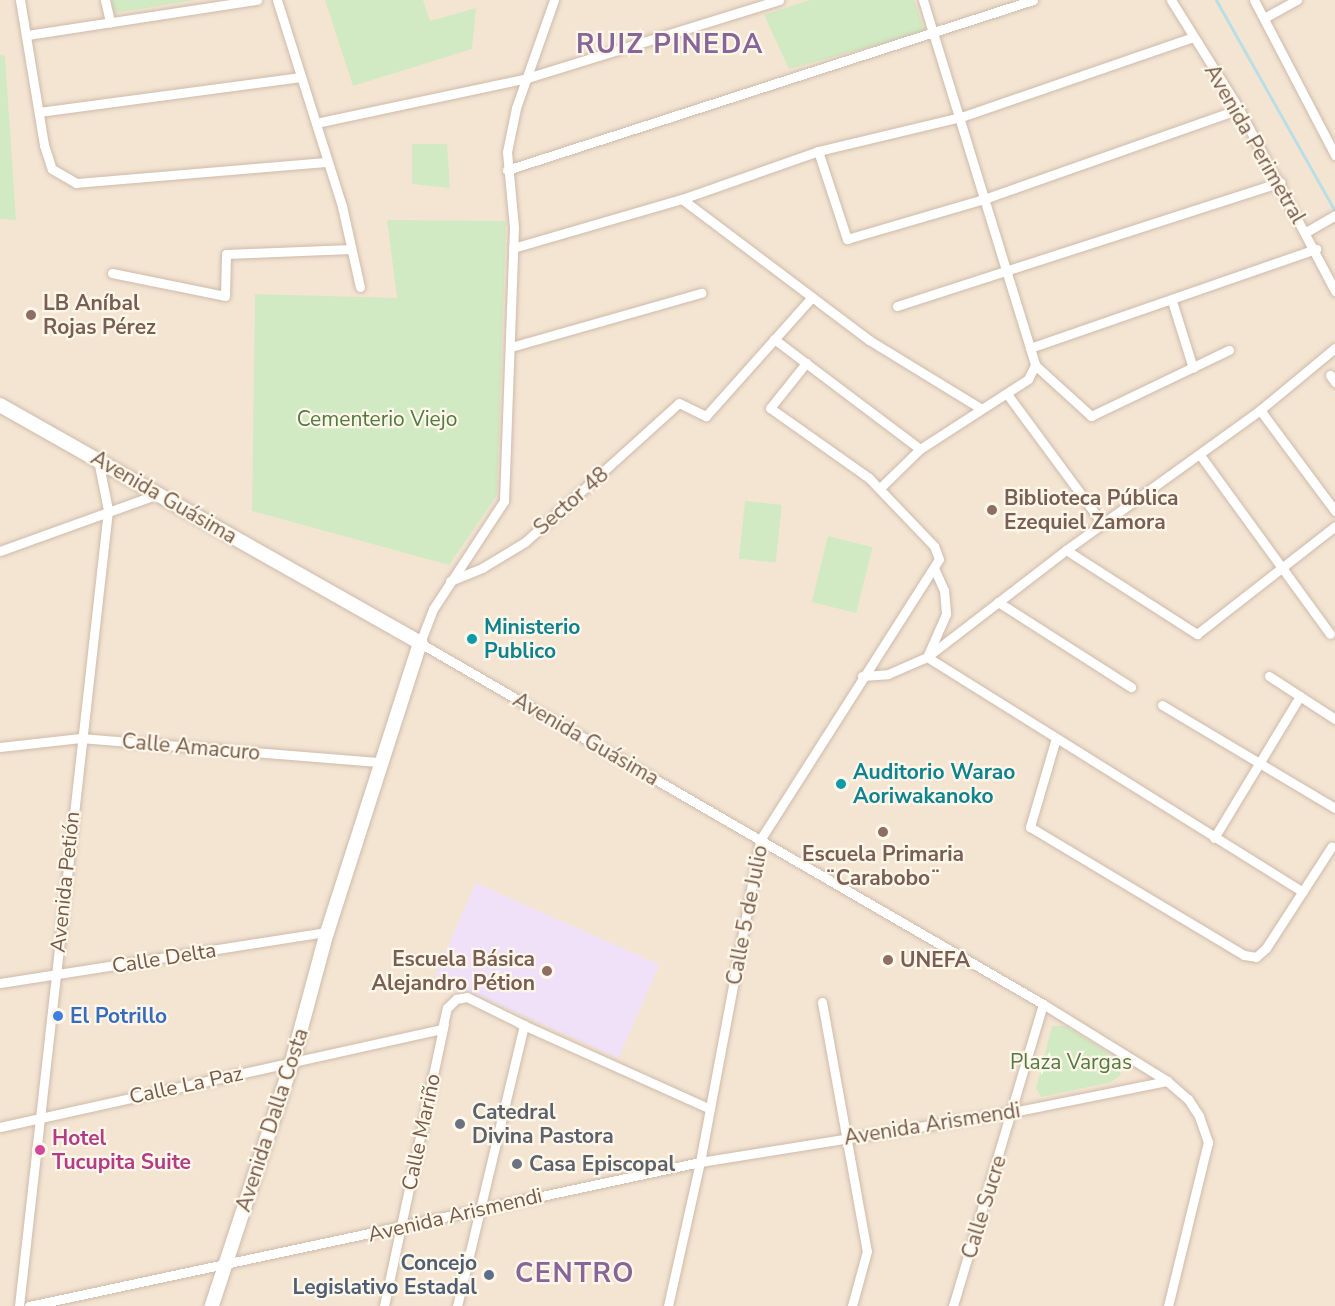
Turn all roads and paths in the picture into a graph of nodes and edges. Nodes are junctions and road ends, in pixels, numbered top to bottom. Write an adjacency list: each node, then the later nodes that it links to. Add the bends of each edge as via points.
1 (20, 0): 15 (street)
2 (105, 0): 13 (street)
3 (257, 0): 13 (street)
4 (277, 0): 17 (street)
5 (554, 0): 18 (street)
6 (778, 0): 18 (street)
7 (923, 0): 14 (street)
8 (1033, 0): 14 (street)
9 (1171, 0): 16 (street, Avenida Perimetral)
10 (1254, 0): 12 (street)
11 (1297, 0): 12 (street)
12 (1264, 18): 24 (street)
13 (110, 22): 15 (street)
14 (936, 34): 21 (street); 26 (street)
15 (27, 35): 20 (street)
16 (1193, 37): 19 (street, Avenida Perimetral); 21 (street)
17 (302, 77): 20 (street); 22 (street)
18 (527, 78): 22 (street); 26 (street, via 510,132)
19 (1239, 109): 27 (street, Avenida Perimetral); 29 (street)
20 (39, 112): 25 (street, via 51,169 76,183)
21 (961, 117): 23 (street); 29 (street)
22 (316, 123): 25 (street)
23 (818, 151): 28 (street); 29 (street, via 847,239)
24 (1335, 155)
25 (327, 162): 33 (street)
26 (507, 170): 32 (street)
27 (1280, 182): 31 (street, Avenida Perimetral); 35 (street)
28 (682, 199): 32 (street); 40 (street)
29 (984, 199): 35 (street)
30 (1335, 215): 31 (street)
31 (1306, 232): 34 (street, Avenida Perimetral)
32 (513, 248): 44 (street)
33 (351, 249): 36 (street, via 226,254 225,296); 37 (street)
34 (1316, 249): 38 (street, Avenida Perimetral); 41 (street)
35 (1007, 270): 42 (street); 45 (street)
36 (112, 273)
37 (360, 287)
38 (1335, 291)
39 (701, 293): 44 (street)
40 (812, 297): 43 (street); 53 (street, via 869,340)
41 (1172, 301): 45 (street); 50 (street)
42 (897, 306)
43 (774, 339): 48 (street); 68 (street, Sector 48, via 706,416 679,403 525,542 482,568)
44 (511, 347): 68 (street, via 504,501)
45 (1030, 348): 49 (street)
46 (1335, 348): 54 (street)
47 (1229, 350): 50 (street)
48 (807, 363): 55 (street); 58 (street, via 770,408)
49 (1035, 365): 50 (street, via 1091,416); 51 (street, via 1028,379)
50 (1193, 368)
51 (1007, 394): 53 (street); 62 (street)
52 (0, 405): 57 (main road, Avenida Guásima)
53 (980, 408): 55 (street)
54 (1260, 410): 56 (street); 61 (street)
55 (920, 449): 58 (street)
56 (1200, 455): 62 (street); 66 (street)
57 (98, 460): 59 (main road, Avenida Guásima); 60 (street, Avenida Petión)
58 (880, 488): 67 (street, via 934,546 939,559)
59 (158, 494): 60 (street); 71 (main road, Avenida Guásima)
60 (108, 510): 65 (street); 79 (street, Avenida Petión)
61 (1335, 511)
62 (1103, 524): 64 (street)
63 (1335, 526): 66 (street)
64 (1066, 550): 66 (street, via 1197,634); 69 (street)
65 (0, 551)
66 (1282, 567): 70 (street)
67 (934, 568): 72 (street, via 944,590 946,614); 73 (street, Calle 5 de Julio)
68 (450, 581): 71 (street, via 433,609)
69 (998, 602): 72 (street); 75 (street)
70 (1330, 634)
71 (420, 643): 82 (main road, Avenida Dalla Costa); 86 (street, Avenida Guásima)
72 (927, 657): 73 (street, via 888,674); 80 (street)
73 (862, 676): 86 (street, Calle 5 de Julio)
74 (1269, 676): 76 (street)
75 (1131, 687)
76 (1300, 696): 78 (street); 83 (street)
77 (1162, 705): 83 (street)
78 (1335, 719)
79 (80, 738): 81 (street, Calle Amacuro); 82 (street, Calle Amacuro); 90 (street, Avenida Petión)
80 (1056, 738): 85 (street); 88 (street, via 1030,827 1244,955 1256,957 1266,948)
81 (0, 747)
82 (381, 762): 89 (main road, Avenida Dalla Costa)
83 (1260, 762): 84 (street); 85 (street)
84 (1335, 808)
85 (1214, 838): 88 (street)
86 (760, 840): 93 (street, Avenida Guásima); 98 (street, Calle 5 de Julio)
87 (1332, 846): 88 (street)
88 (1303, 892)
89 (327, 932): 90 (street, Calle Delta); 96 (main road, Avenida Dalla Costa)
90 (55, 975): 91 (street, Calle Delta); 100 (street, Avenida Petión)
91 (0, 983)
92 (822, 1002): 102 (street)
93 (1043, 1004): 97 (street, Avenida Guásima); 99 (street, Calle Sucre)
94 (524, 1025): 95 (street, via 467,998 456,999 447,1008); 98 (street); 104 (street)
95 (442, 1029): 96 (street, Calle La Paz); 105 (street, Calle Mariño)
96 (292, 1062): 100 (street, Calle La Paz); 106 (main road, Avenida Dalla Costa)
97 (1167, 1081): 99 (street, Avenida Arismendi); 115 (street, Avenida Guásima, via 1199,1116 1208,1142)
98 (710, 1109): 103 (street, Calle 5 de Julio)
99 (1013, 1112): 102 (street, Avenida Arismendi); 114 (street, Calle Sucre)
100 (37, 1119): 101 (street, Calle La Paz); 107 (street, Avenida Petión)
101 (0, 1127)
102 (846, 1139): 103 (street, Avenida Arismendi); 113 (street, via 867,1251)
103 (700, 1162): 104 (street, Avenida Arismendi); 112 (street, Calle 5 de Julio)
104 (482, 1208): 105 (street, Avenida Arismendi); 111 (street)
105 (402, 1229): 106 (street, Avenida Arismendi); 110 (street, Calle Mariño)
106 (227, 1260): 108 (street, Avenida Arismendi); 109 (main road, Avenida Dalla Costa)
107 (19, 1306)
108 (29, 1306)
109 (212, 1306)
110 (384, 1306)
111 (457, 1306)
112 (668, 1306)
113 (852, 1306)
114 (953, 1306)
115 (1168, 1306)

